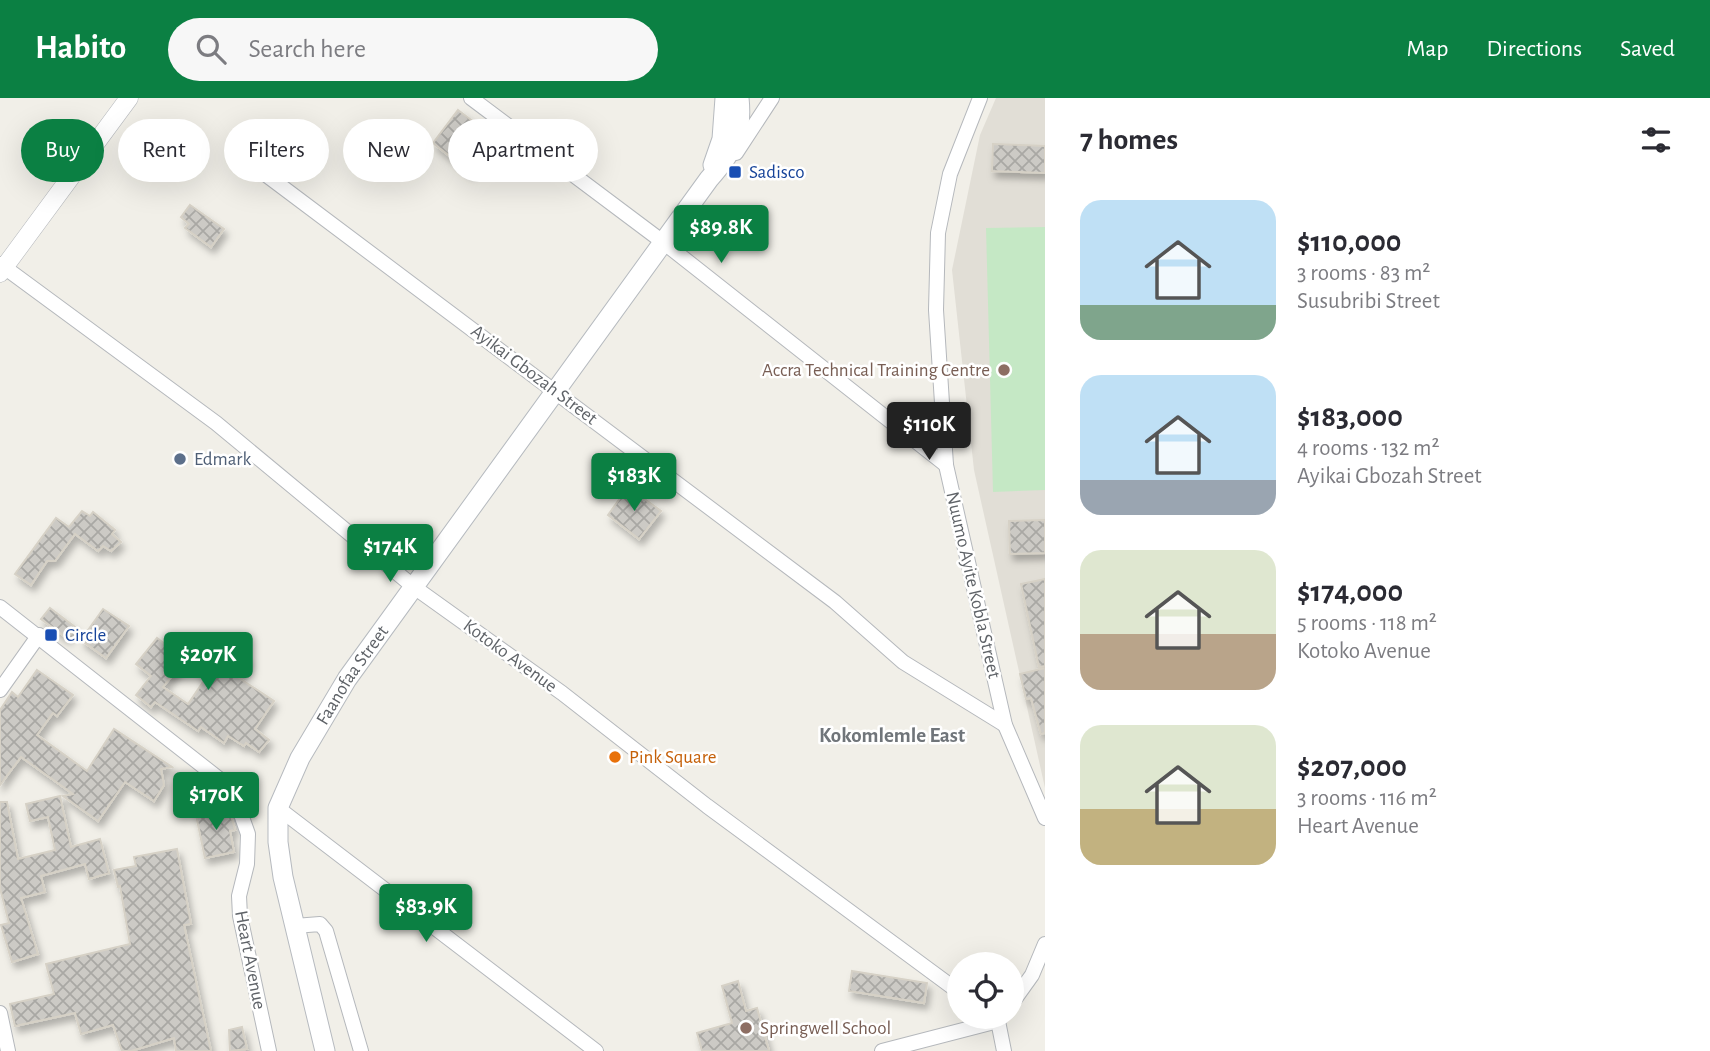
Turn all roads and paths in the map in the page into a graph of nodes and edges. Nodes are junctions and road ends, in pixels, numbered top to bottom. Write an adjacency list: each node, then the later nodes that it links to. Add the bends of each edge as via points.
1 (129, 98): 11 (street)
2 (471, 98): 10 (street)
3 (725, 98): 8 (main road, via 722,139)
4 (739, 98): 7 (main road, via 740,126)
5 (772, 98): 7 (street, via 733,157)
6 (980, 98): 13 (street, Nuumo Ayite Kobla Street, via 950,174 938,233 936,310)
7 (727, 159): 8 (main road)
8 (709, 179): 10 (main road, Faanofaa Street)
9 (276, 182): 12 (street, Ayikai Gbozah Street)
10 (663, 242): 12 (main road, Faanofaa Street); 13 (street)
11 (2, 268): 14 (street, Kotoko Avenue, via 216,423)
12 (555, 391): 14 (main road, Faanofaa Street); 18 (street, Ayikai Gbozah Street, via 835,602 903,662)
13 (946, 465): 18 (street, Nuumo Ayite Kobla Street)
14 (414, 587): 19 (main road, Faanofaa Street, via 328,707); 23 (street, Kotoko Avenue)
15 (0, 607): 16 (street, Heart Avenue)
16 (39, 635): 17 (street); 29 (street, Heart Avenue, via 232,789 248,834 240,916)
17 (0, 690)
18 (1005, 725): 20 (street, Nuumo Ayite Kobla Street)
19 (278, 808): 21 (main road, Faanofaa Street, via 278,842); 32 (street)
20 (1045, 818)
21 (295, 926): 30 (main road, Faanofaa Street); 31 (street, via 320,924 326,931)
22 (1045, 944): 24 (street)
23 (947, 983)
24 (1024, 986)
25 (0, 1013): 28 (street)
26 (959, 1029): 33 (street)
27 (999, 1029): 34 (street)
28 (8, 1051)
29 (269, 1051)
30 (325, 1051)
31 (361, 1051)
32 (596, 1051)
33 (882, 1051)
34 (1004, 1051)

